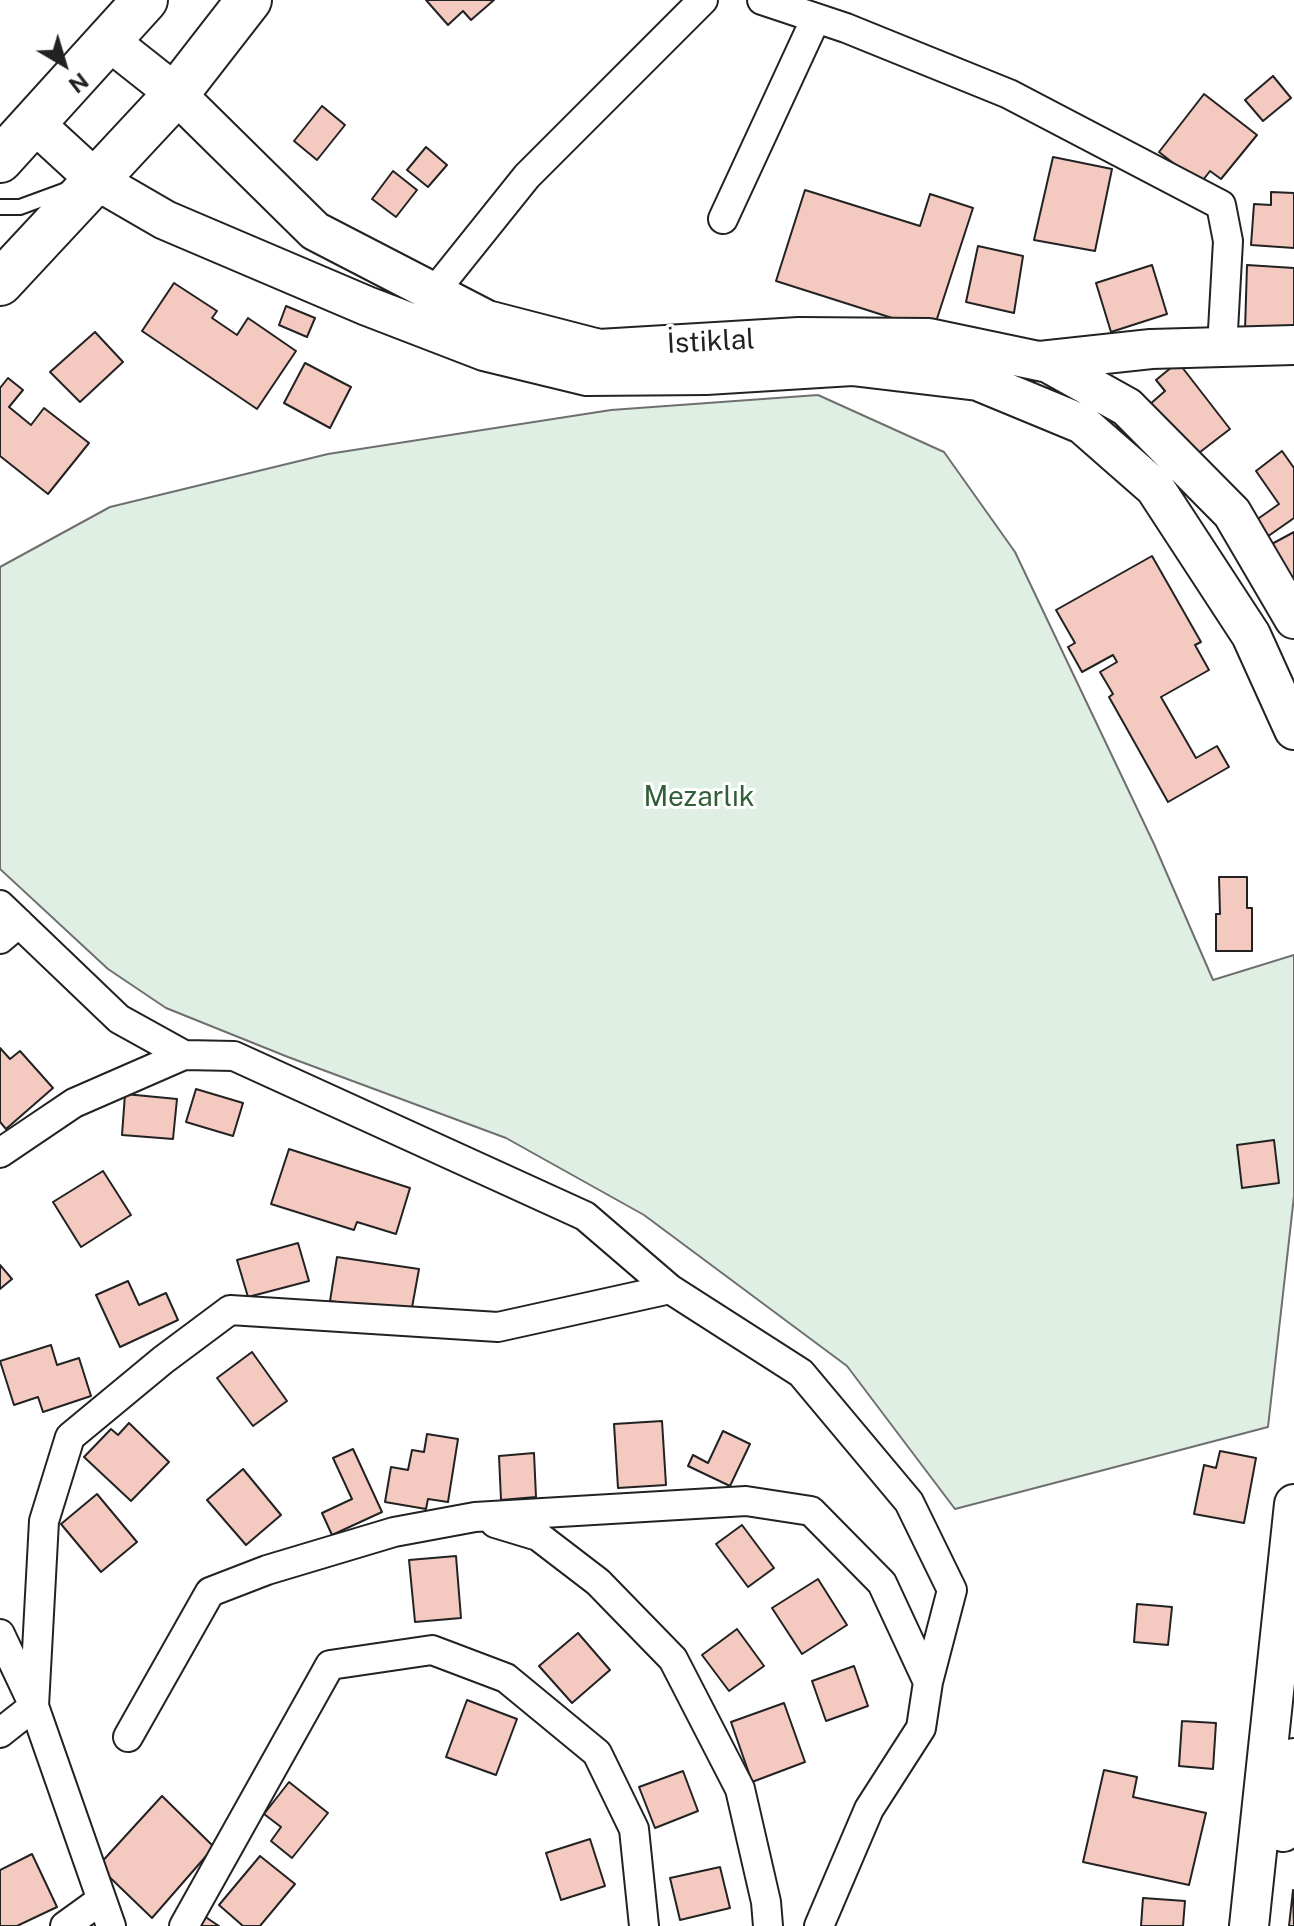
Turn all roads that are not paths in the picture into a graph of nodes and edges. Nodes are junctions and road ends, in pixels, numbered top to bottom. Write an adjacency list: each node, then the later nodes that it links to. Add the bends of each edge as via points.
1 (145, 0): 6 (highway)
2 (249, 0): 7 (highway)
3 (703, 0): 14 (street, via 527,176)
4 (762, 0): 5 (street)
5 (816, 18): 12 (street); 16 (street, via 1009,94 1221,205 1228,241)
6 (109, 41): 7 (street, İstiklal); 8 (highway)
7 (176, 94): 10 (highway); 14 (street, İstiklal, via 315,231)
8 (34, 123): 9 (highway); 10 (street)
9 (0, 160)
10 (96, 180): 11 (lane, via 20,207); 13 (highway); 19 (street, via 165,220 484,351 587,376 852,366 978,381 1082,424 1155,488 1251,635)
11 (0, 207)
12 (723, 219)
13 (0, 283)
14 (434, 292): 17 (street, İstiklal, via 487,320 599,349 799,337 929,338)
15 (1294, 345): 16 (street)
16 (1222, 348): 17 (street, via 1151,349)
17 (1040, 361): 18 (street, İstiklal, via 1127,407 1232,513)
18 (1294, 619)
19 (1294, 730)
20 (6, 923): 21 (street, via 119,1019)
21 (184, 1055): 22 (street, via 74,1103); 23 (street, via 234,1056 585,1216)
22 (0, 1153)
23 (670, 1289): 27 (street, via 801,1373 909,1502 952,1590); 28 (street, via 498,1327 230,1310 70,1437 44,1521)
24 (475, 1517): 27 (street, via 746,1501 811,1511 882,1583); 30 (street, via 394,1532 210,1592); 36 (street, via 538,1536 598,1582 673,1659 740,1789)
25 (1293, 1526): 38 (street)
26 (0, 1634): 28 (street)
27 (928, 1682): 37 (street, via 921,1728 869,1809)
28 (34, 1706): 29 (street); 32 (street)
29 (0, 1733)
30 (128, 1737)
31 (1294, 1758): 39 (street)
32 (106, 1913): 33 (street)
33 (65, 1926)
34 (184, 1926): 35 (street, via 330,1665 432,1650 506,1678 597,1753 634,1829)
35 (644, 1926)
36 (768, 1926)
37 (819, 1926)
38 (1249, 1926)
39 (1271, 1926)

